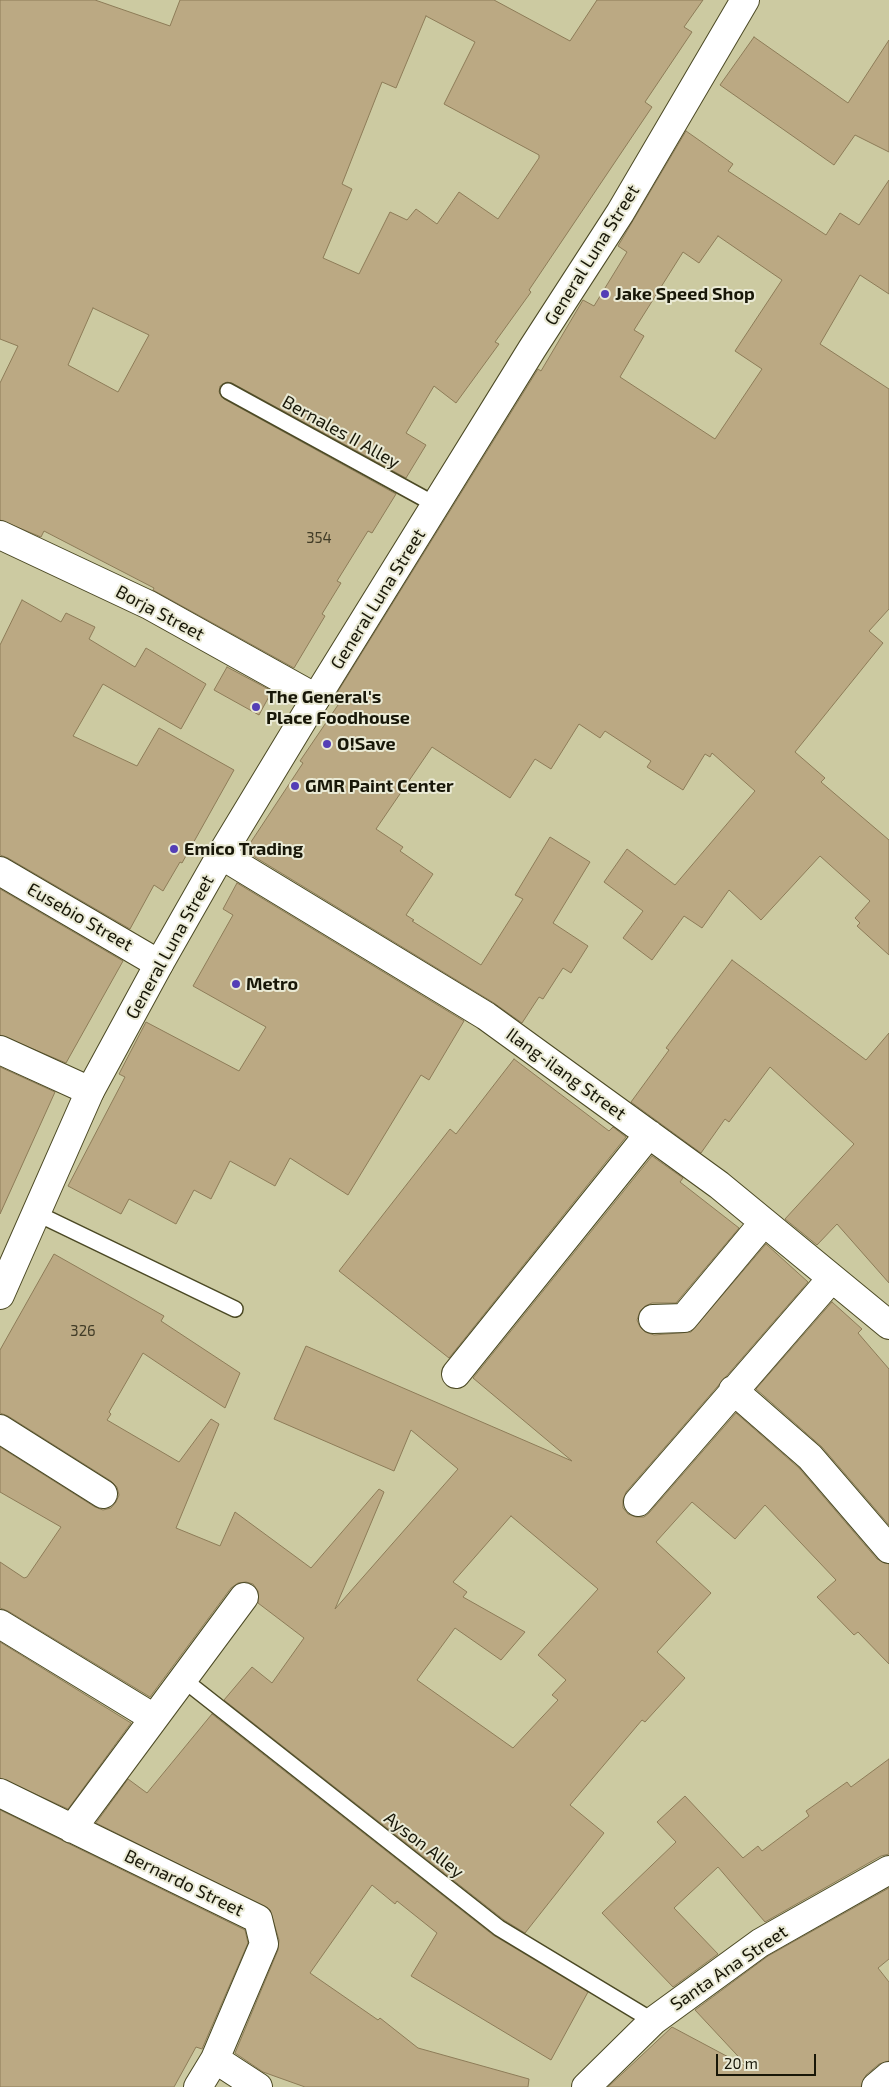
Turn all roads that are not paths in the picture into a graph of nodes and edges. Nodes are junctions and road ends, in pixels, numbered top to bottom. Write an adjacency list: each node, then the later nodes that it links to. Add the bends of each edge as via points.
1 (745, 0): 3 (street, General Luna Street, via 620,213 532,348)
2 (228, 392): 3 (lane, Bernales II Alley)
3 (436, 506): 5 (street, General Luna Street)
4 (0, 535): 5 (street, Borja Street, via 149,605)
5 (316, 698): 6 (street, General Luna Street)
6 (222, 855): 8 (street, General Luna Street); 11 (street, Ilang-ilang Street, via 486,1016)
7 (0, 871): 8 (street, Eusebio Street)
8 (159, 964): 10 (street, General Luna Street)
9 (0, 1050): 10 (street)
10 (90, 1091): 12 (street, General Luna Street)
11 (649, 1134): 13 (street, Ilang-ilang Street); 20 (street)
12 (36, 1213): 14 (street, General Luna Street); 17 (lane)
13 (764, 1222): 15 (street, Ilang-ilang Street); 18 (street, via 684,1318)
14 (7, 1260): 16 (street, General Luna Street)
15 (832, 1278): 19 (street, Ilang-ilang Street); 21 (street)
16 (0, 1294)
17 (235, 1309)
18 (653, 1319)
19 (889, 1325)
20 (456, 1374)
21 (733, 1390): 24 (street); 25 (street, via 810,1457)
22 (0, 1429): 23 (street)
23 (103, 1494)
24 (638, 1502)
25 (889, 1549)
26 (244, 1597): 28 (street)
27 (0, 1624): 29 (street)
28 (184, 1680): 29 (street); 33 (lane, Ayson Alley, via 499,1928)
29 (154, 1718): 31 (street)
30 (0, 1793): 31 (street, Bernardo Street)
31 (72, 1829): 34 (street, Bernardo Street, via 258,1919 264,1944)
32 (889, 1870): 33 (street, Santa Ana Street, via 760,1943)
33 (653, 2021): 38 (street, Santa Ana Street)
34 (215, 2059): 36 (street, Bernardo Street); 37 (street)
35 (889, 2076): 39 (street)
36 (198, 2087)
37 (258, 2087)
38 (586, 2087)
39 (876, 2087)

